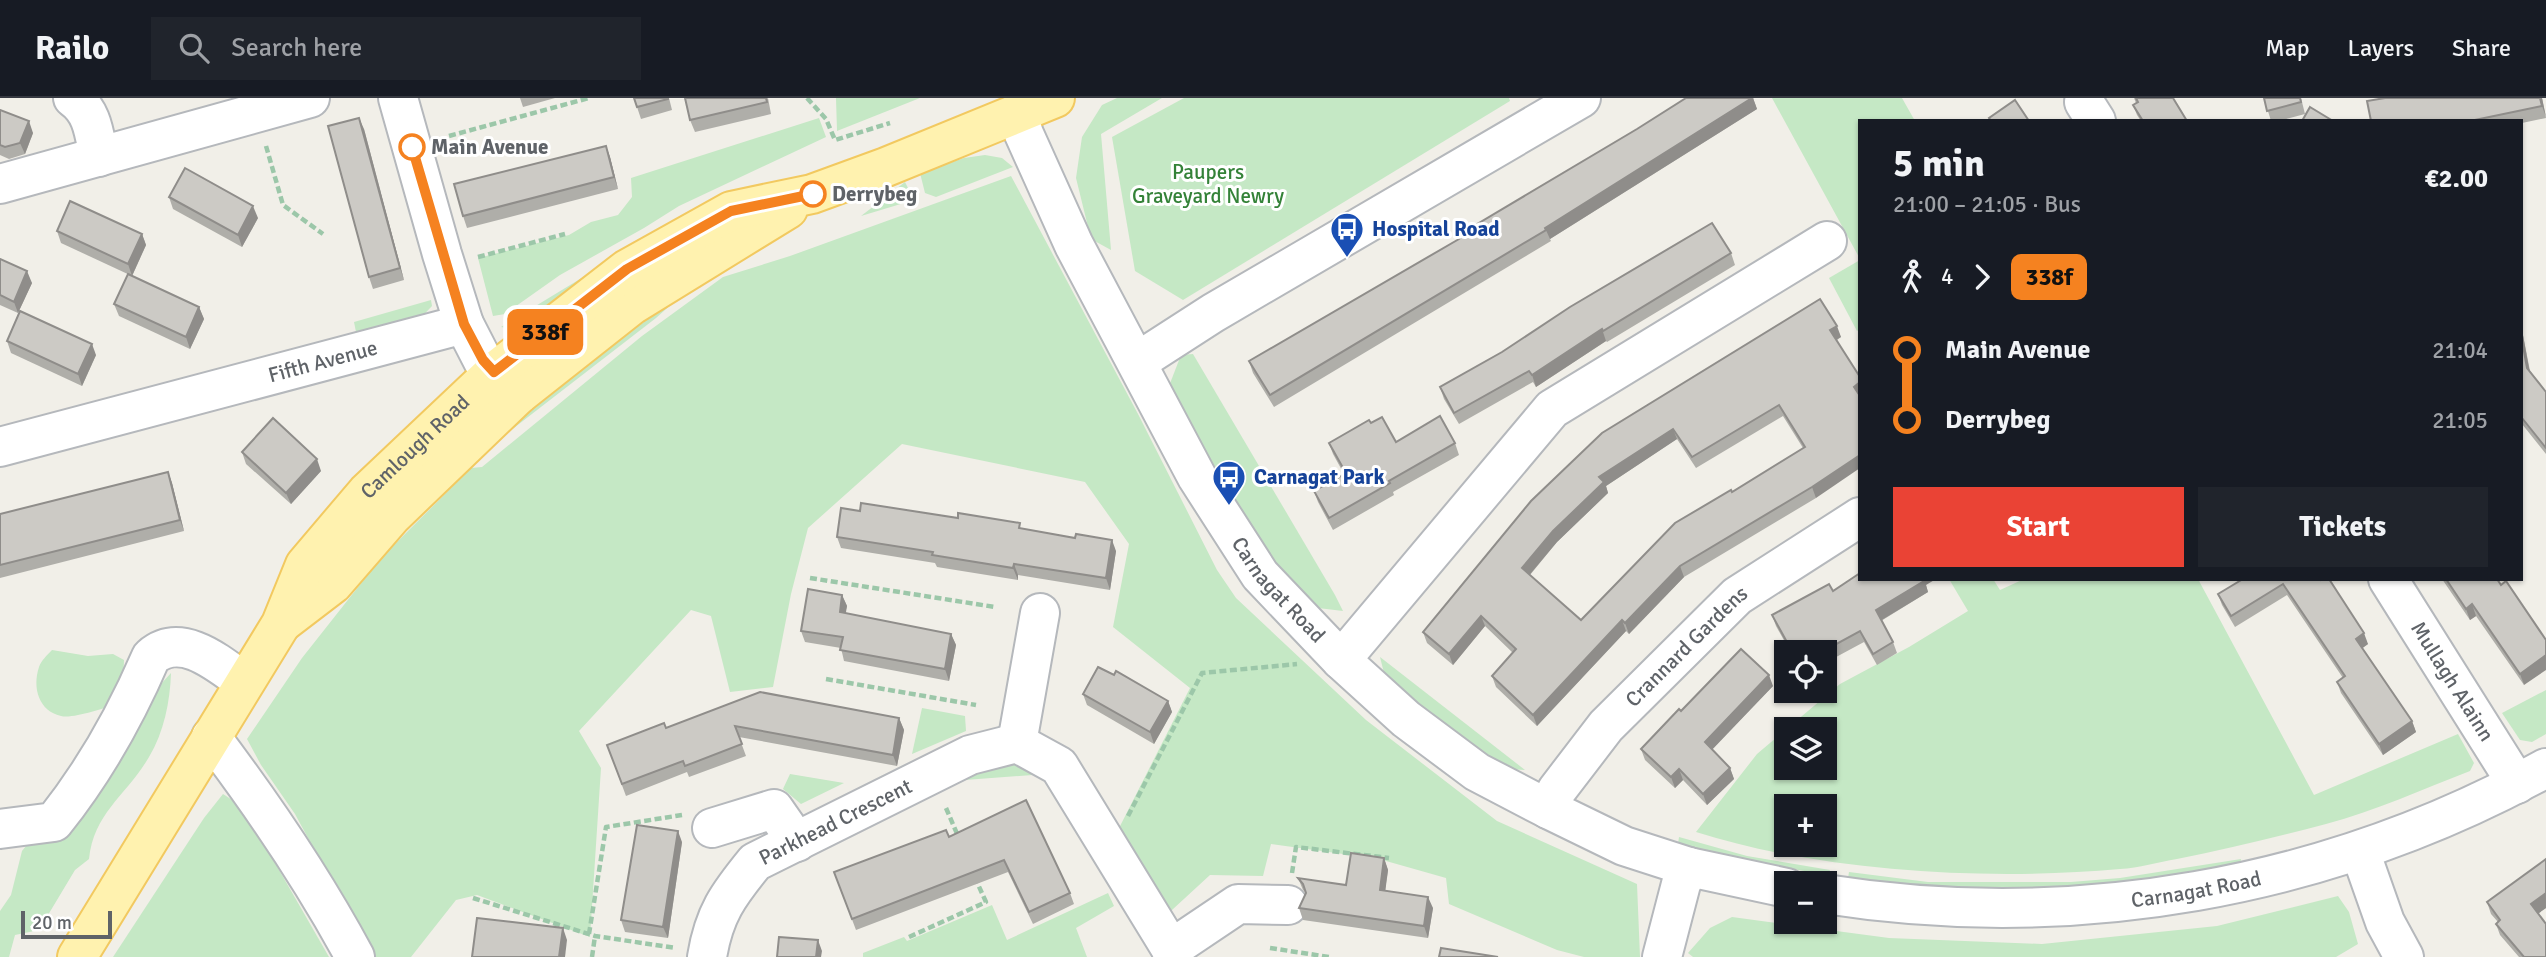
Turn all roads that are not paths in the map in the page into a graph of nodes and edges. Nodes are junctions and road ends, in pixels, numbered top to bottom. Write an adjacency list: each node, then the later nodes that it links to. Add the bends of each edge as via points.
1 (73, 98): 7 (street, via 92,121)
2 (310, 98): 7 (street)
3 (398, 98): 10 (street)
4 (1055, 98): 6 (main road, Camlough Road)
5 (1581, 98): 11 (street)
6 (1017, 113): 11 (street, Carnagat Road, via 1074,245); 12 (main road, Camlough Road, via 812,194)
7 (99, 157): 8 (street)
8 (0, 184)
9 (1827, 241): 17 (street, via 1552,409)
10 (464, 324): 12 (street, via 483,360); 13 (street, Fifth Avenue)
11 (1137, 362): 17 (street, Carnagat Road, via 1197,477 1260,575)
12 (506, 383): 18 (main road, Camlough Road, via 333,584 281,624)
13 (0, 447)
14 (1858, 518): 22 (street, Crannard Gardens, via 1737,596 1606,726 1557,790)
15 (2389, 581): 21 (street, Mullagh Alainn)
16 (1040, 613): 20 (street)
17 (1341, 660): 22 (street, Carnagat Road, via 1406,719 1477,772)
18 (244, 682): 19 (main road, Camlough Road); 24 (street, via 203,655 175,645 162,648 151,657 106,746 54,822)
19 (211, 737): 33 (main road, Camlough Road); 34 (street, via 270,815)
20 (1017, 743): 25 (street, Parkhead Crescent, via 970,755); 31 (street, via 1059,766)
21 (2531, 776): 26 (street, Carnagat Road, via 2472,806)
22 (1548, 809): 27 (street, Carnagat Road, via 1624,846)
23 (702, 821): 25 (street, via 774,809)
24 (0, 829)
25 (797, 842): 32 (street, Parkhead Crescent, via 755,862 731,890 715,920)
26 (2360, 850): 29 (street, Carnagat Road, via 2292,871 2118,902 2016,909 1908,906); 36 (street, via 2385,922)
27 (1689, 867): 28 (street, Carnagat Road); 35 (street)
28 (1774, 885)
29 (1837, 896)
30 (1288, 905): 31 (street, via 1238,904)
31 (1172, 953)
32 (707, 955)
33 (77, 957)
34 (355, 957)
35 (1661, 957)
36 (2404, 957)

